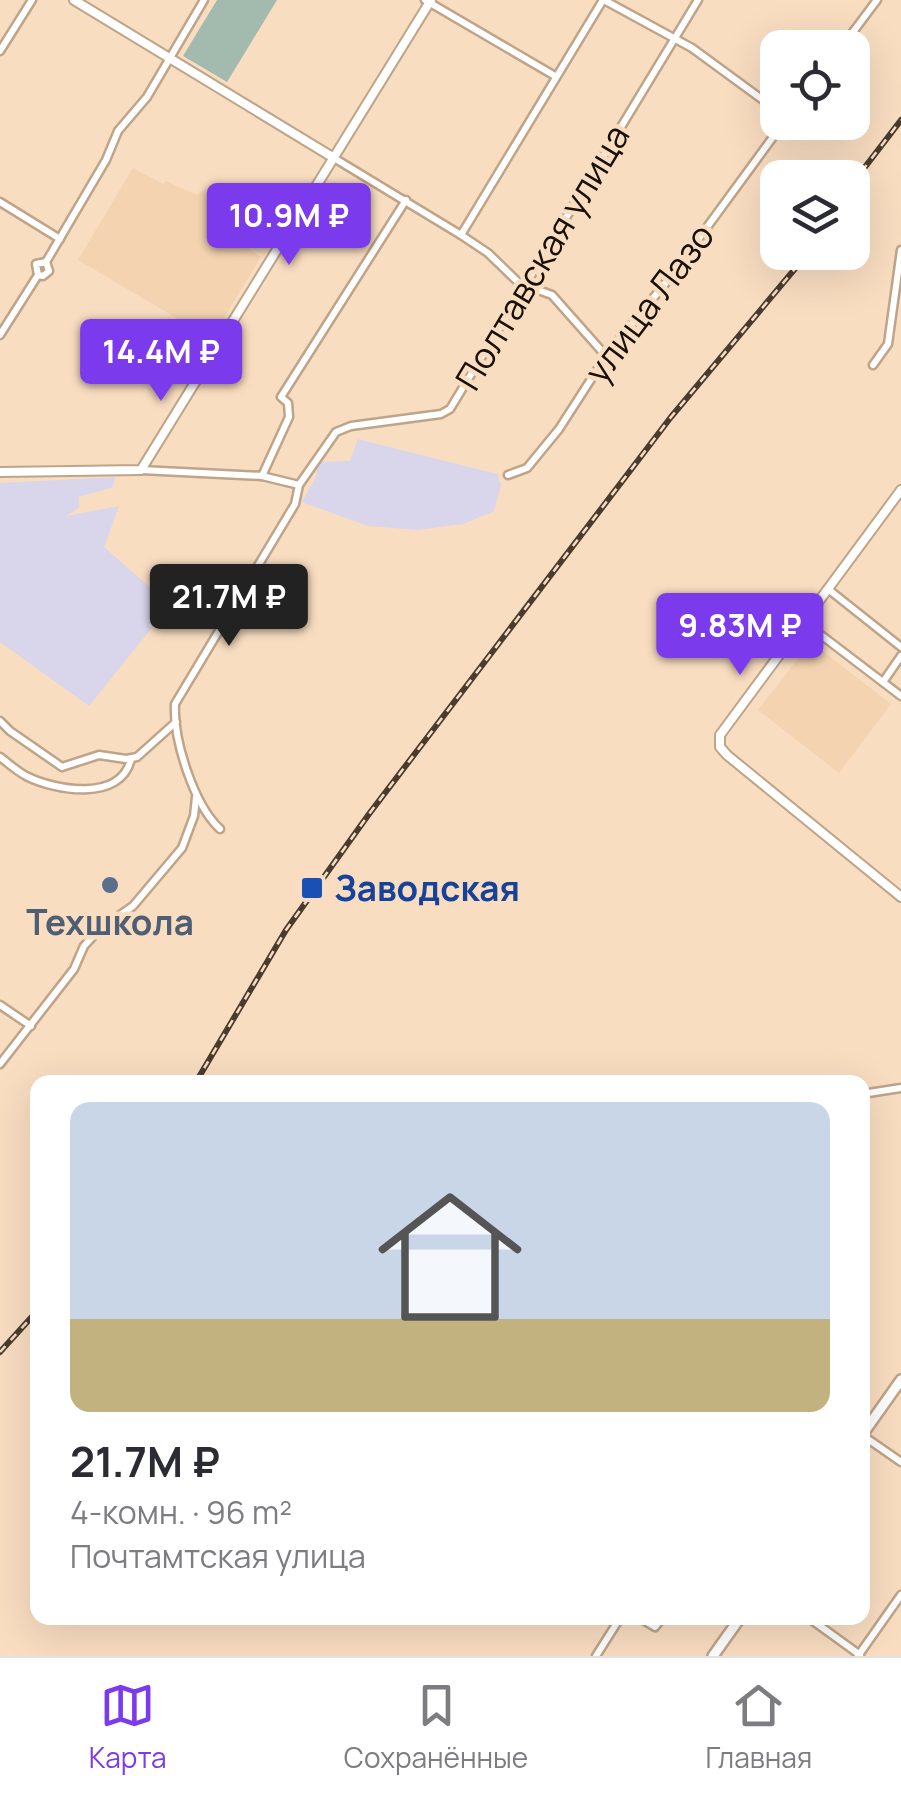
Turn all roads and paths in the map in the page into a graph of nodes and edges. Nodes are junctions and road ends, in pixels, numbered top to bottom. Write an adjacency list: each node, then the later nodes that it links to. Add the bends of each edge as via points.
1 (32, 0): 10 (street)
2 (74, 0): 11 (street)
3 (204, 0): 11 (street)
4 (604, 0): 9 (street); 12 (street)
5 (698, 0): 9 (street, Полтавская улица)
6 (877, 0): 8 (street)
7 (428, 1): 12 (street); 15 (street)
8 (854, 30)
9 (674, 40): 13 (street); 21 (street, Полтавская улица)
10 (0, 52)
11 (170, 57): 15 (street); 19 (street, via 118,131)
12 (556, 76): 18 (street)
13 (760, 98)
14 (771, 140): 23 (street, улица Лазо)
15 (334, 158): 16 (street); 25 (street)
16 (406, 200): 18 (street); 28 (street, via 281,397 289,417)
17 (0, 202): 19 (street)
18 (461, 235): 21 (street)
19 (60, 239): 22 (street, via 46,262 36,264 38,274)
20 (901, 250): 24 (street, via 888,344)
21 (525, 285): 23 (street, via 558,299); 29 (street, Полтавская улица, via 450,409 336,432)
22 (0, 334)
23 (606, 356): 27 (street, улица Лазо, via 559,429 526,468)
24 (873, 366)
25 (141, 470): 26 (street); 28 (street)
26 (0, 472)
27 (508, 475)
28 (262, 476): 29 (street)
29 (299, 485): 39 (street, Полтавская улица, via 298,499 175,704)
30 (901, 490): 31 (street)
31 (828, 589): 32 (street); 33 (street)
32 (804, 622): 35 (street); 44 (street, via 720,735 720,747)
33 (901, 647)
34 (901, 656): 35 (street)
35 (883, 682): 36 (street)
36 (901, 696)
37 (6, 709): 38 (street)
38 (0, 719): 41 (street, via 58,766 99,755)
39 (177, 721): 41 (street); 42 (street)
40 (0, 757): 41 (street, via 34,779 86,789 119,780)
41 (131, 760)
42 (196, 795): 43 (street); 46 (street, via 182,848 133,906 92,938)
43 (220, 829)
44 (901, 897)
45 (0, 1005): 46 (street)
46 (31, 1026): 47 (street)
47 (0, 1064)
48 (901, 1088): 49 (street)
49 (870, 1093)
50 (901, 1380): 51 (main road)
51 (870, 1424)
52 (870, 1441): 53 (street)
53 (901, 1462)
54 (901, 1595): 58 (street)
55 (616, 1625): 59 (street)
56 (735, 1625): 60 (main road)
57 (819, 1625): 58 (street)
58 (860, 1655)
59 (596, 1656)
60 (713, 1656)

